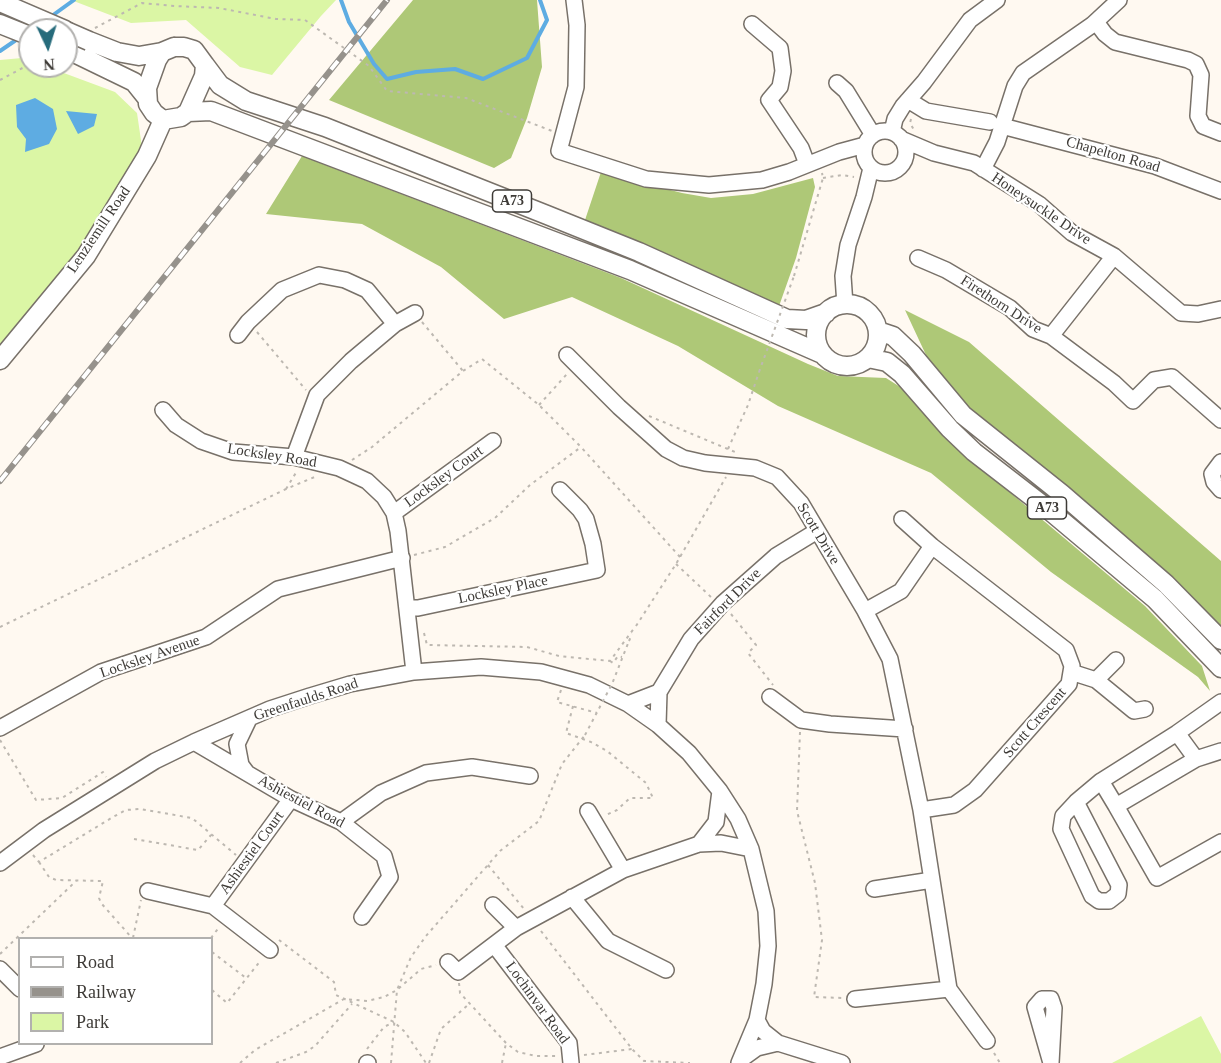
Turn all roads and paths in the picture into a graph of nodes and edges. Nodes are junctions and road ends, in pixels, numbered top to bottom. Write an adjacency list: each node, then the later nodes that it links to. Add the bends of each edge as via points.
1 (574, 0): 24 (street, via 576,87)
2 (997, 0): 19 (street, via 970,20)
3 (1119, 0): 6 (street)
4 (6, 4): 5 (main road, A73)
5 (38, 18)
6 (1096, 22): 22 (street, via 1023,73); 23 (street, via 1115,42 1196,64 1201,75 1198,116 1203,126)
7 (0, 24): 9 (main road)
8 (752, 24): 28 (street, via 780,48 780,87 769,100)
9 (18, 31)
10 (78, 32): 11 (main road, A73, bridge)
11 (92, 35): 12 (main road, A73, via 117,52 139,56); 24 (path, via 142,3 219,8 276,19 305,20 369,66 387,91 466,98)
12 (162, 52): 14 (main road, A73, via 174,47 194,50); 18 (main road, via 147,87)
13 (78, 54): 18 (main road, via 134,82)
14 (205, 65): 20 (main road); 40 (main road, A73, via 220,85 246,101 325,127 598,236 787,319 806,320)
15 (18, 70): 16 (path)
16 (0, 80)
17 (837, 83): 26 (street, via 846,92)
18 (147, 97): 21 (main road, via 148,105)
19 (908, 100): 22 (street, Chapelton Road, via 926,111); 25 (street, via 895,119)
20 (188, 112): 21 (main road, A73); 47 (main road, A73, via 211,111 630,270)
21 (163, 120): 49 (main road, Lenziemill Road, via 147,156 86,256)
22 (996, 124): 30 (street, via 997,142); 34 (street, Chapelton Road, via 1155,165)
23 (1221, 133)
24 (563, 135): 28 (street, via 559,151 646,179 710,185 762,180)
25 (896, 136): 26 (street, via 885,131); 27 (street, Honeysuckle Drive); 29 (street, via 906,151)
26 (869, 140): 28 (street); 32 (street, via 864,158)
27 (934, 153): 29 (street); 30 (street, Honeysuckle Drive)
28 (814, 161): 33 (path)
29 (903, 163): 31 (street)
30 (983, 169): 36 (street, Honeysuckle Drive, via 1039,204 1072,233)
31 (888, 173): 32 (street); 35 (street)
32 (869, 174): 33 (path); 35 (street)
33 (823, 178): 59 (path, bridge, via 794,276 748,405)
34 (1221, 191)
35 (864, 197): 38 (street, via 848,245 843,276)
36 (1114, 256): 39 (street, Honeysuckle Drive, via 1180,313); 46 (street)
37 (918, 258): 46 (street, Firethorn Drive, via 974,286 1010,308 1033,330)
38 (845, 304): 40 (main road, A73); 44 (main road, A73, via 863,309)
39 (1221, 309)
40 (826, 312): 47 (main road, via 816,337)
41 (415, 314): 43 (street); 51 (path)
42 (248, 321): 43 (street, via 282,290 319,275 367,290); 45 (street); 52 (path, via 306,390)
43 (395, 324): 52 (street)
44 (878, 331): 48 (main road, via 878,341); 76 (main road, A73, via 893,336 963,415 1166,584)
45 (238, 335)
46 (1051, 336): 56 (street, Firethorn Drive, via 1114,382 1133,401 1154,380 1172,376)
47 (822, 354): 48 (main road, A73, via 844,366)
48 (868, 358): 80 (main road, A73, via 887,362 902,374 974,452 1155,599)
49 (0, 360)
50 (571, 360): 53 (path); 62 (street, Scott Drive, via 666,449 683,458)
51 (463, 371)
52 (317, 395): 60 (street)
53 (539, 405)
54 (163, 410): 60 (street, Locksley Road, via 176,425 201,441 233,452)
55 (641, 412): 59 (path)
56 (1221, 420)
57 (493, 441): 66 (street, Locksley Court)
58 (581, 447): 70 (path, via 530,485 495,518 445,546)
59 (728, 449): 62 (path, via 738,453)
60 (298, 459): 63 (path); 66 (street, Locksley Road, via 339,468 367,481)
61 (1221, 462): 65 (street, via 1212,474)
62 (732, 466): 68 (street, Scott Drive, via 755,468 777,477 801,503); 71 (path)
63 (286, 489)
64 (560, 490): 73 (street, Locksley Place, via 586,519 597,570)
65 (1221, 490)
66 (394, 513): 70 (street, Locksley Road)
67 (902, 519): 69 (street, Scott Crescent)
68 (817, 531): 72 (street, Fairford Drive, via 776,556); 74 (street, Scott Drive)
69 (932, 546): 74 (street, via 901,591); 82 (street, Scott Crescent, via 1066,650)
70 (402, 558): 73 (street, Locksley Road); 95 (street, Locksley Avenue, via 278,589 206,637 101,672)
71 (676, 564): 72 (path, via 709,597); 75 (path)
72 (723, 603): 85 (street, Fairford Drive, via 691,639); 86 (path, via 756,645 748,653 774,683)
73 (413, 608): 79 (path, via 427,645 527,647 559,656); 81 (street, Locksley Road)
74 (865, 611): 96 (street, Scott Drive, via 890,660)
75 (635, 627): 77 (path, bridge); 79 (path)
76 (1221, 640)
77 (622, 657): 79 (path, bridge); 91 (path, bridge)
78 (1116, 660): 84 (street)
79 (610, 661)
80 (1221, 668)
81 (414, 672): 83 (street, Greenfaulds Road, via 481,667 541,672); 92 (street, Greenfaulds Road, via 350,684)
82 (1071, 672): 84 (street); 111 (street, Scott Crescent, via 1069,684 975,790 954,805)
83 (564, 679): 88 (street, Greenfaulds Road, via 589,685); 89 (path, via 557,702)
84 (1096, 681): 90 (street, via 1134,711)
85 (659, 692): 88 (street); 94 (street, Fairford Drive)
86 (770, 697): 93 (street)
87 (1221, 702): 97 (street)
88 (628, 704): 94 (street, Greenfaulds Road)
89 (573, 706): 91 (path); 98 (path, via 566,733)
90 (1145, 709)
91 (597, 712): 98 (path, bridge)
92 (249, 718): 100 (street, Greenfaulds Road); 103 (street, Ashiestiel Road, via 237,744 241,765)
93 (801, 720): 96 (street); 150 (path, via 797,811 815,883 822,940 814,997)
94 (658, 725): 107 (street, Greenfaulds Road, via 689,753)
95 (0, 728)
96 (905, 729): 111 (street, Scott Drive)
97 (1177, 733): 102 (street); 105 (street)
98 (581, 739): 112 (path, via 607,751 646,783 653,798 630,798 617,810); 123 (path, via 562,764 540,821 514,838)
99 (0, 740): 106 (path, via 36,800 62,798 104,772)
100 (194, 742): 103 (street, Ashiestiel Road); 106 (street, Greenfaulds Road)
101 (1221, 751): 102 (street)
102 (1196, 759): 110 (street)
103 (247, 773): 108 (street, Ashiestiel Road)
104 (530, 776): 113 (street, via 472,767 426,773 381,793)
105 (1101, 781): 109 (street); 110 (street)
106 (112, 787): 117 (street, Greenfaulds Road)
107 (720, 791): 118 (street, via 716,822); 119 (street, Greenfaulds Road)
108 (291, 799): 113 (street, Ashiestiel Road); 121 (street, Ashiestiel Court)
109 (1076, 802): 109 (street, via 1119,885 1112,900 1099,901 1092,896 1061,829 1063,816)
110 (1116, 806): 116 (street, via 1157,878)
111 (921, 810): 126 (street, Scott Drive)
112 (590, 816): 124 (street)
113 (340, 822): 132 (street, Ashiestiel Road, via 384,856 390,877)
114 (212, 835): 115 (path, via 198,850); 120 (path, via 192,818 126,810); 121 (path)
115 (135, 839)
116 (1221, 842)
117 (25, 844): 120 (path); 122 (street, Greenfaulds Road)
118 (699, 844): 119 (street, via 721,843); 124 (street)
119 (751, 849): 153 (street, Greenfaulds Road, via 766,910 768,946)
120 (39, 862): 125 (path, via 48,877)
121 (245, 862): 131 (street, Ashiestiel Court)
122 (0, 863)
123 (488, 865): 133 (path); 147 (path, via 426,936 411,957)
124 (623, 870): 129 (street)
125 (78, 880): 135 (path, via 103,881 101,903); 140 (path)
126 (932, 880): 127 (street); 146 (street, Scott Drive)
127 (874, 889)
128 (148, 891): 131 (street, Ashiestiel Court); 136 (path, via 142,896)
129 (572, 897): 133 (street); 143 (street, via 608,941)
130 (493, 905): 134 (street)
131 (213, 906): 138 (street, Ashiestiel Court)
132 (362, 917)
133 (533, 920): 134 (street); 159 (path)
134 (516, 928): 137 (street)
135 (131, 937)
136 (133, 937)
137 (495, 946): 141 (street); 161 (street, Lochinvar Road, via 569,1043)
138 (270, 950): 144 (path); 149 (path, via 278,938 334,982 336,995)
139 (213, 953): 144 (path)
140 (0, 954)
141 (453, 967): 147 (path, via 421,969); 152 (path, via 460,993)
142 (0, 969): 145 (street)
143 (666, 970)
144 (246, 978): 148 (path, via 227,1003)
145 (18, 987)
146 (949, 989): 150 (street); 155 (street, Scott Drive)
147 (397, 990): 149 (path, via 367,1001); 154 (path)
148 (213, 991)
149 (344, 999): 151 (path); 164 (path, via 255,1050)
150 (855, 999)
151 (352, 1004): 154 (path); 165 (path, via 315,1046)
152 (469, 1004): 156 (path); 168 (path, via 441,1029)
153 (757, 1020): 157 (street); 162 (street, Greenfaulds Road)
154 (394, 1022): 166 (path, via 384,1027 364,1052); 167 (path); 168 (path)
155 (987, 1041)
156 (506, 1043): 161 (path, via 518,1052); 169 (path)
157 (778, 1043): 162 (street, via 757,1048); 171 (street)
158 (33, 1045): 160 (street)
159 (632, 1049): 161 (path); 163 (path)
160 (0, 1057)
161 (571, 1060)
162 (741, 1060)
163 (645, 1062): 170 (path)
164 (240, 1063)
165 (276, 1063)
166 (367, 1063)
167 (391, 1063)
168 (427, 1063)
169 (502, 1063)
170 (690, 1063)
171 (842, 1063)

